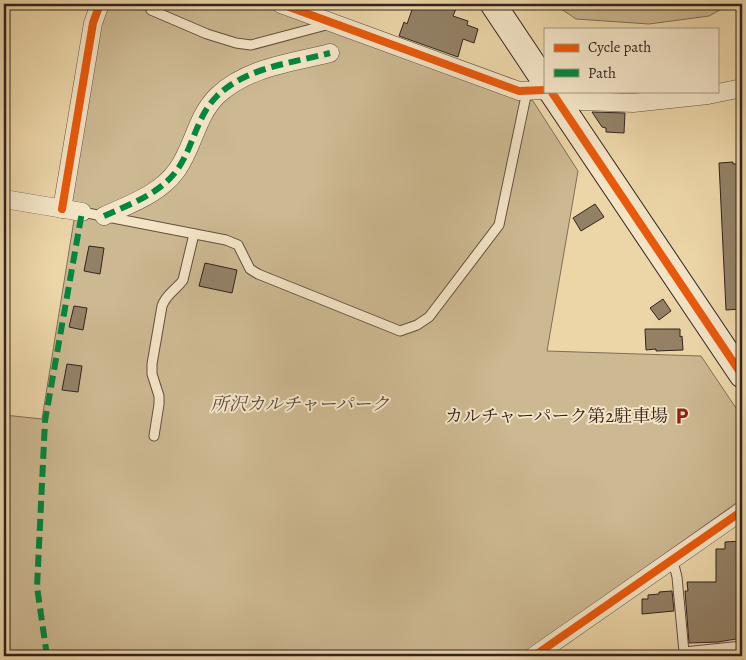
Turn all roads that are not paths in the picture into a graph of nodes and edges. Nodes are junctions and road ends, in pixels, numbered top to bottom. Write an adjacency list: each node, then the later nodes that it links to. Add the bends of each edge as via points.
1 (100, 4): 14 (street, via 93,23)
2 (281, 4): 5 (street)
3 (493, 4): 8 (street)
4 (151, 10): 5 (lane, via 236,44 251,45)
5 (332, 23): 9 (street, via 519,91)
6 (330, 53): 16 (street, via 254,72 227,88 217,96 196,126 177,170 150,195)
7 (742, 88): 12 (street, via 633,103 590,100)
8 (544, 89)
9 (544, 91)
10 (545, 92): 17 (lane, via 499,225 428,317 417,325 400,331 258,274 250,269 238,245)
11 (546, 92): 18 (street)
12 (550, 92)
13 (4, 199): 14 (street)
14 (62, 209): 15 (street)
15 (82, 212): 16 (lane)
16 (104, 216): 17 (lane)
17 (194, 234): 19 (lane, via 183,280 162,306 152,364 159,404)
18 (739, 366)
19 (154, 436)
20 (742, 511): 21 (street)
21 (673, 560): 22 (lane, via 684,652); 23 (street)
22 (742, 646)
23 (534, 656)

